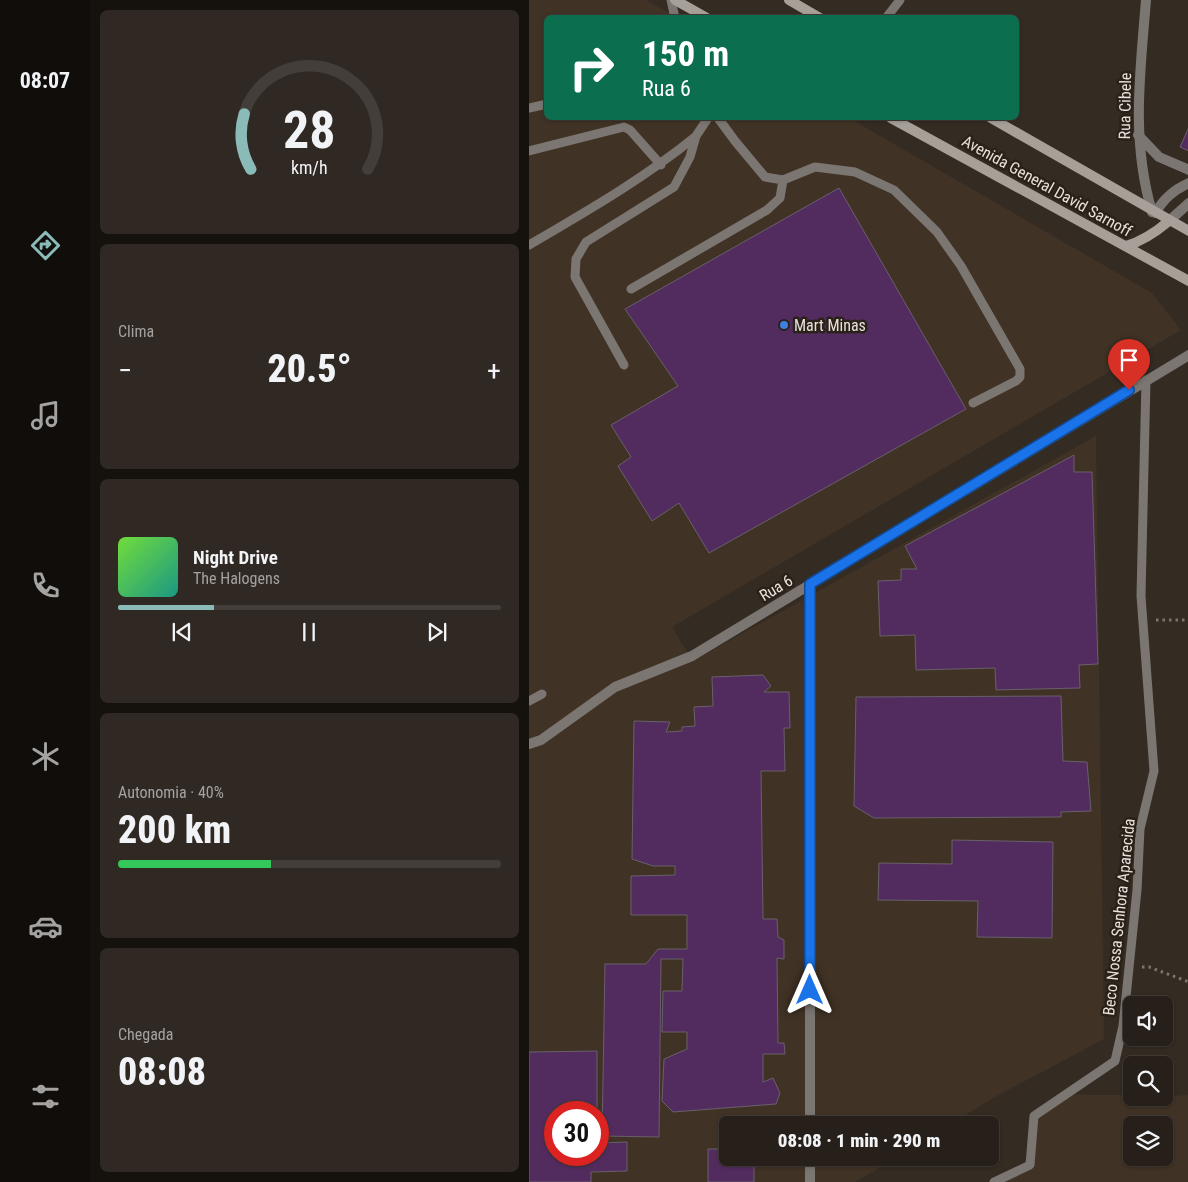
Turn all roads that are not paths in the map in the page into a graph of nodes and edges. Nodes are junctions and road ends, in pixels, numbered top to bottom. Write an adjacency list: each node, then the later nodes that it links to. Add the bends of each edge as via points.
1 (671, 0): 6 (lane)
2 (675, 0): 7 (street)
3 (789, 0): 8 (street)
4 (900, 0): 9 (lane)
5 (1146, 0): 16 (street, Rua Cibele)
6 (674, 15)
7 (702, 15)
8 (814, 15)
9 (888, 15)
10 (544, 105): 11 (lane)
11 (529, 108)
12 (707, 120): 17 (lane)
13 (719, 120): 21 (lane, via 765,177)
14 (895, 120): 28 (street, Avenida General David Sarnoff)
15 (994, 120): 24 (street, Avenida General David Sarnoff)
16 (1138, 135): 20 (street, via 1159,157); 24 (street, Rua Cibele, via 1144,182)
17 (696, 136): 19 (lane); 32 (lane, via 674,187 586,242 576,259 575,277)
18 (529, 151): 19 (lane, via 624,127 631,130)
19 (661, 165): 27 (lane)
20 (1188, 170)
21 (783, 180): 30 (lane, via 780,198 767,210); 34 (lane, via 815,167 855,172 894,190 937,232 961,266 1020,369 1020,377 1015,381)
22 (1188, 182): 24 (street, via 1177,188)
23 (1188, 203): 25 (street)
24 (1154, 213): 25 (street, Avenida General David Sarnoff)
25 (1169, 221): 26 (street, Avenida General David Sarnoff); 28 (street, via 1156,232)
26 (1188, 231)
27 (529, 244)
28 (1126, 246): 29 (street, Avenida General David Sarnoff)
29 (1188, 281)
30 (631, 289)
31 (1188, 355): 33 (street, Rua 6)
32 (624, 364)
33 (1146, 380): 35 (street, Rua 6); 42 (lane, Beco Nossa Senhora Aparecida, via 1141,596 1154,771 1140,829 1123,1026 1115,1061 1034,1116 1030,1165)
34 (973, 403)
35 (810, 584): 38 (street, Rua 6, via 692,656 615,687 541,740); 39 (street)
36 (542, 694): 37 (lane)
37 (529, 701)
38 (529, 744)
39 (810, 1116)
40 (810, 1166): 41 (street)
41 (810, 1182)
42 (994, 1182)

